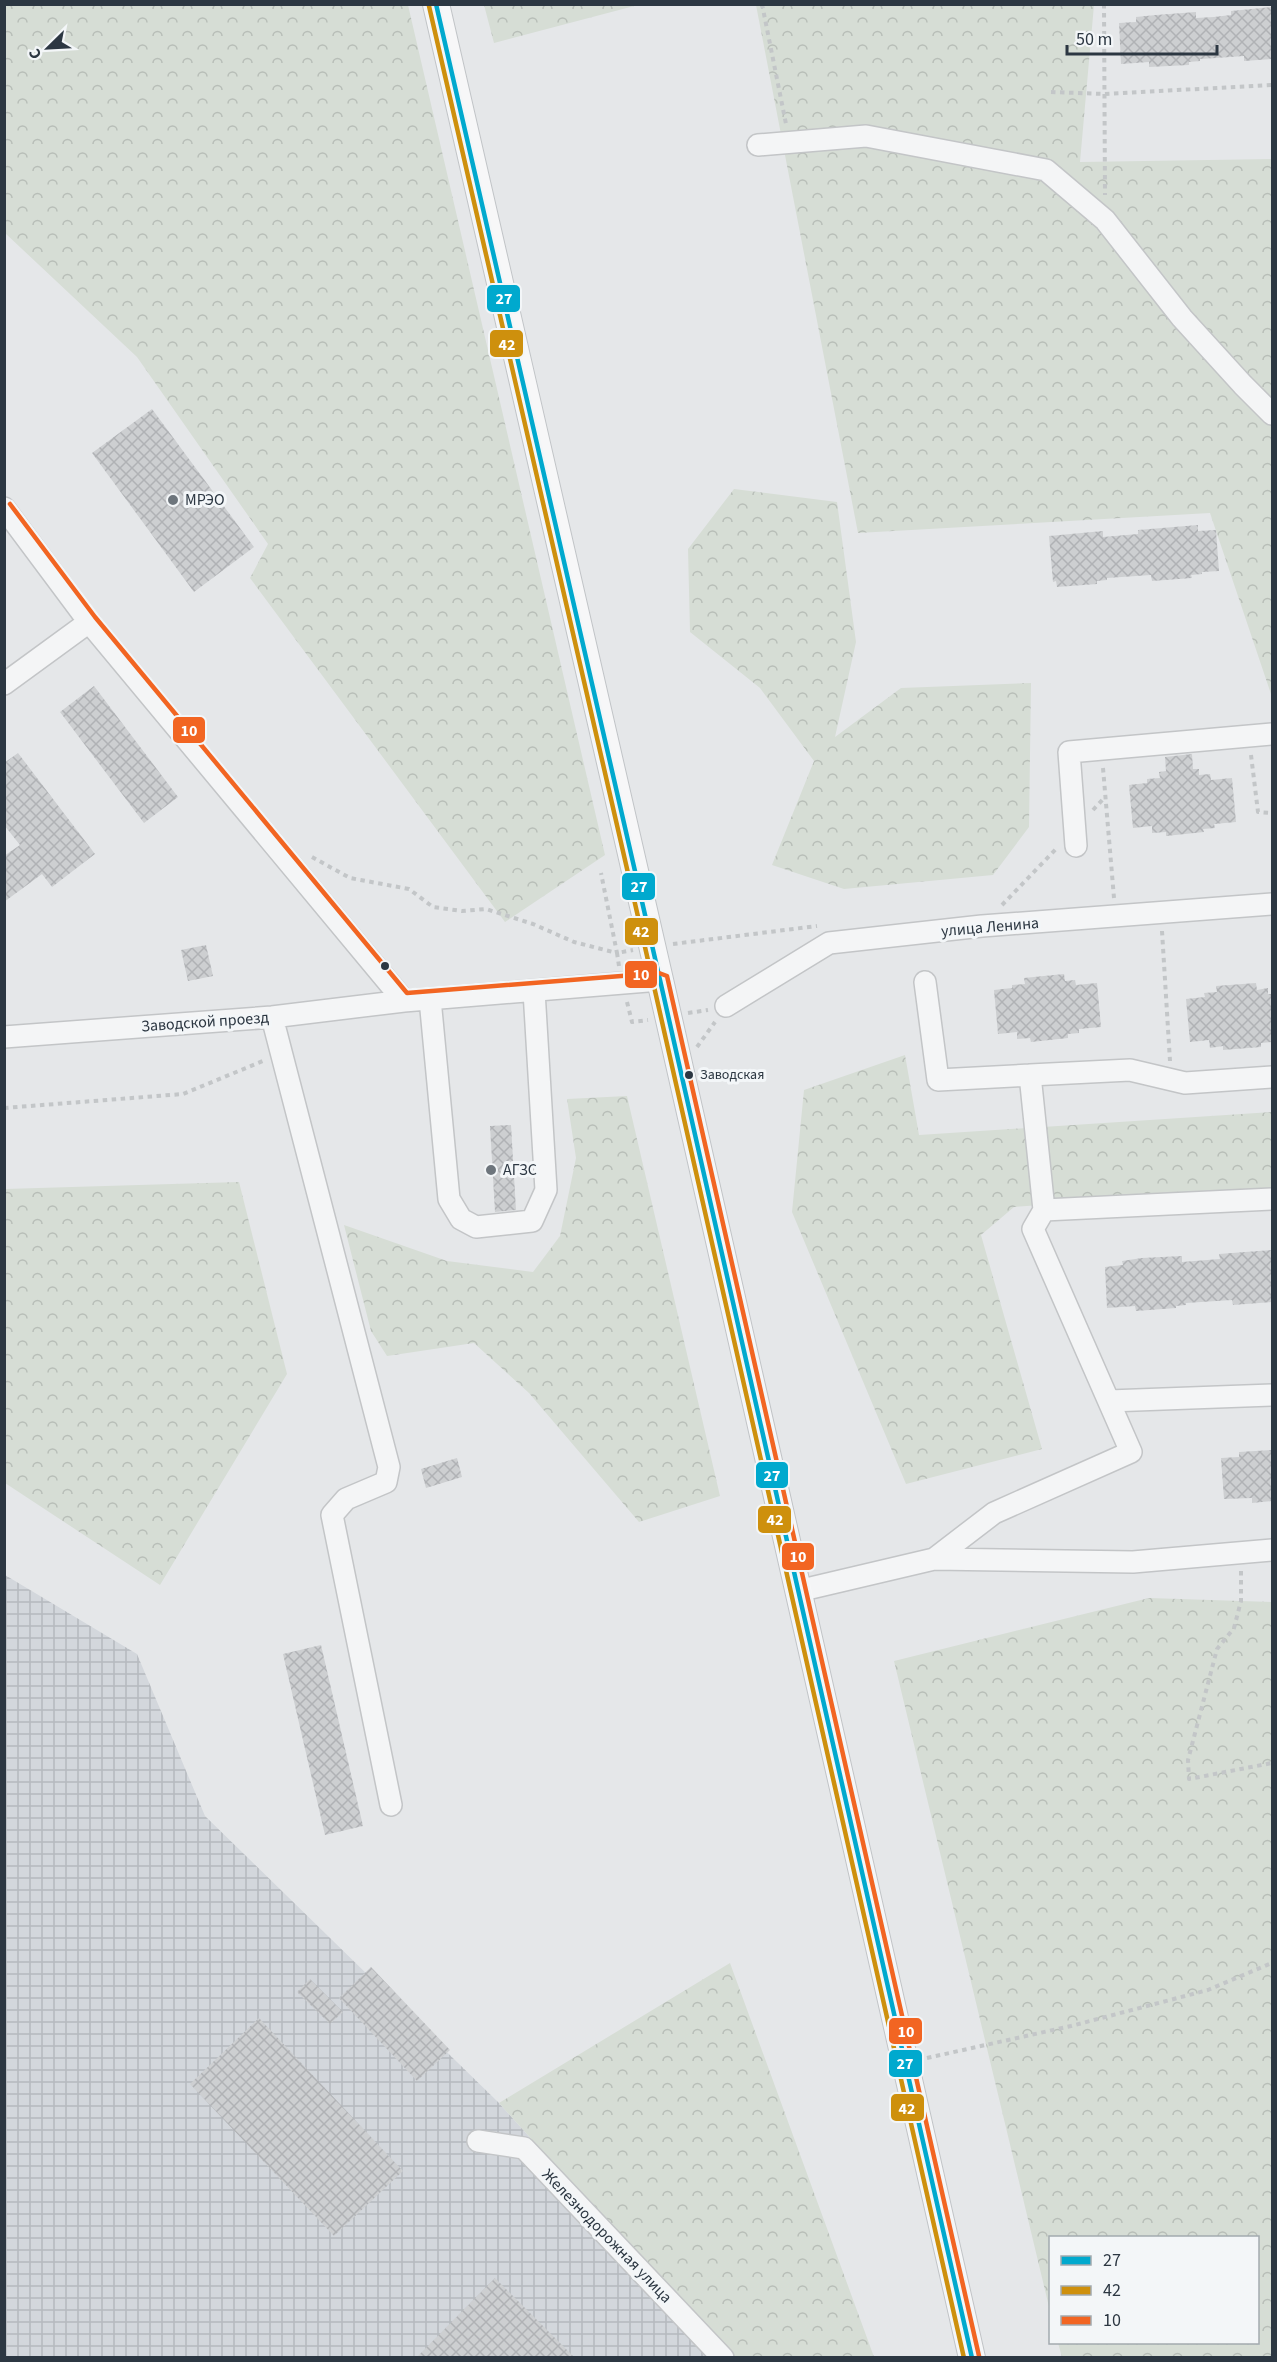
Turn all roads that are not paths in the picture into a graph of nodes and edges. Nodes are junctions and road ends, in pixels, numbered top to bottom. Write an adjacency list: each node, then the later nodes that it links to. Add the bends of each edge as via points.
1 (436, 4): 10 (main road)
2 (758, 145): 3 (street, via 866,136 1046,170 1105,220 1182,318)
3 (1272, 414)
4 (4, 508): 5 (street)
5 (89, 622): 6 (street); 14 (street)
6 (4, 684)
7 (1272, 734): 8 (street, via 1069,752)
8 (1070, 843)
9 (1272, 904): 15 (street, улица Ленина, via 982,926 829,943)
10 (660, 980): 12 (street, Заводской проезд); 26 (main road)
11 (925, 982): 18 (street, via 938,1080)
12 (534, 991): 13 (street, Заводской проезд); 13 (street, via 546,1190 532,1221 476,1227 461,1219 449,1199)
13 (430, 999): 14 (street, Заводской проезд)
14 (404, 1001): 16 (street, Заводской проезд)
15 (726, 1006)
16 (272, 1017): 17 (street, Заводской проезд); 27 (street, via 388,1467 386,1482 346,1499 332,1515)
17 (4, 1037)
18 (1030, 1075): 19 (street, via 1130,1070 1185,1083); 21 (street)
19 (1272, 1077)
20 (1272, 1199): 21 (street)
21 (1044, 1210): 23 (street, via 1033,1229)
22 (1272, 1395): 23 (street)
23 (1109, 1401): 25 (street, via 1131,1452 994,1513)
24 (1272, 1550): 25 (street, via 1132,1562)
25 (934, 1559): 26 (street)
26 (798, 1591): 30 (main road)
27 (391, 1805)
28 (478, 2141): 29 (street, Железнодорожная улица, via 524,2148)
29 (723, 2358)
30 (972, 2358)

